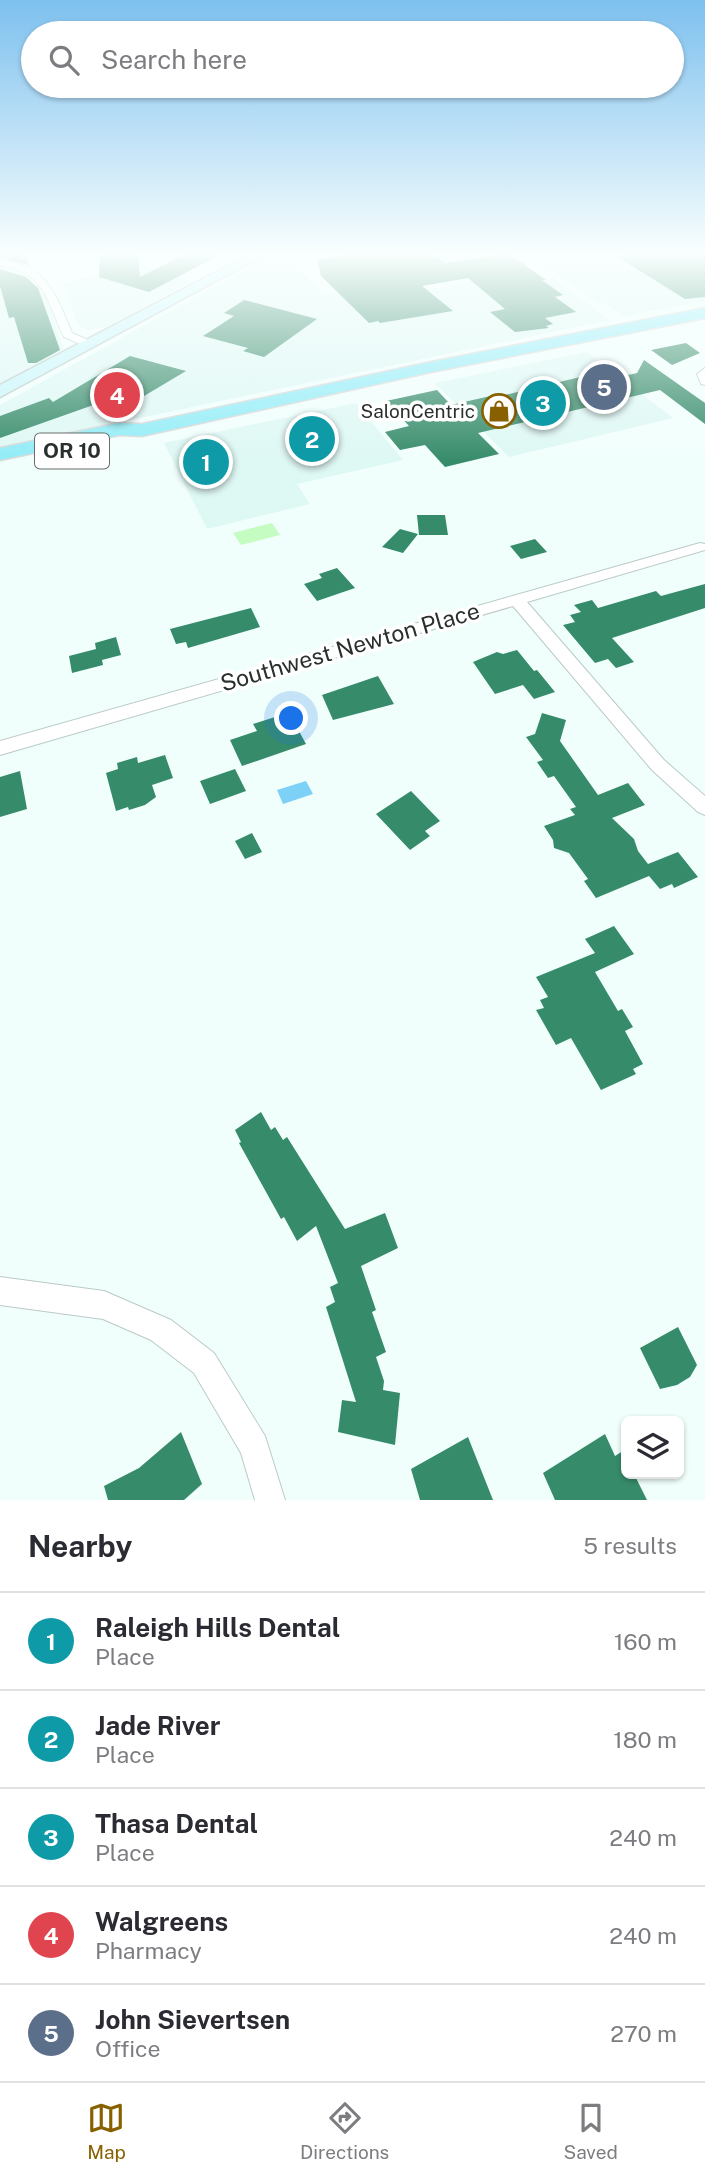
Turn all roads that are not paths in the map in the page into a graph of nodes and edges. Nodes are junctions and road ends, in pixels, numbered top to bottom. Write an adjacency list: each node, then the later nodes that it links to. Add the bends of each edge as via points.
1 (62, 322): 4 (street, via 68,335)
2 (131, 322): 4 (main road)
3 (659, 322): 6 (main road, OR 10)
4 (89, 344): 5 (main road)
5 (0, 392)
6 (142, 430): 7 (main road, OR 10, via 119,429); 8 (main road, OR 10, via 125,440)
7 (0, 454)
8 (0, 466)
9 (700, 547): 10 (street, Southwest Newton Place)
10 (516, 599): 11 (street, Southwest Newton Place); 12 (street, via 658,765)
11 (0, 748)
12 (705, 807)
13 (0, 1291): 14 (street, via 104,1305 161,1330 204,1363 254,1447)
14 (270, 1500)

